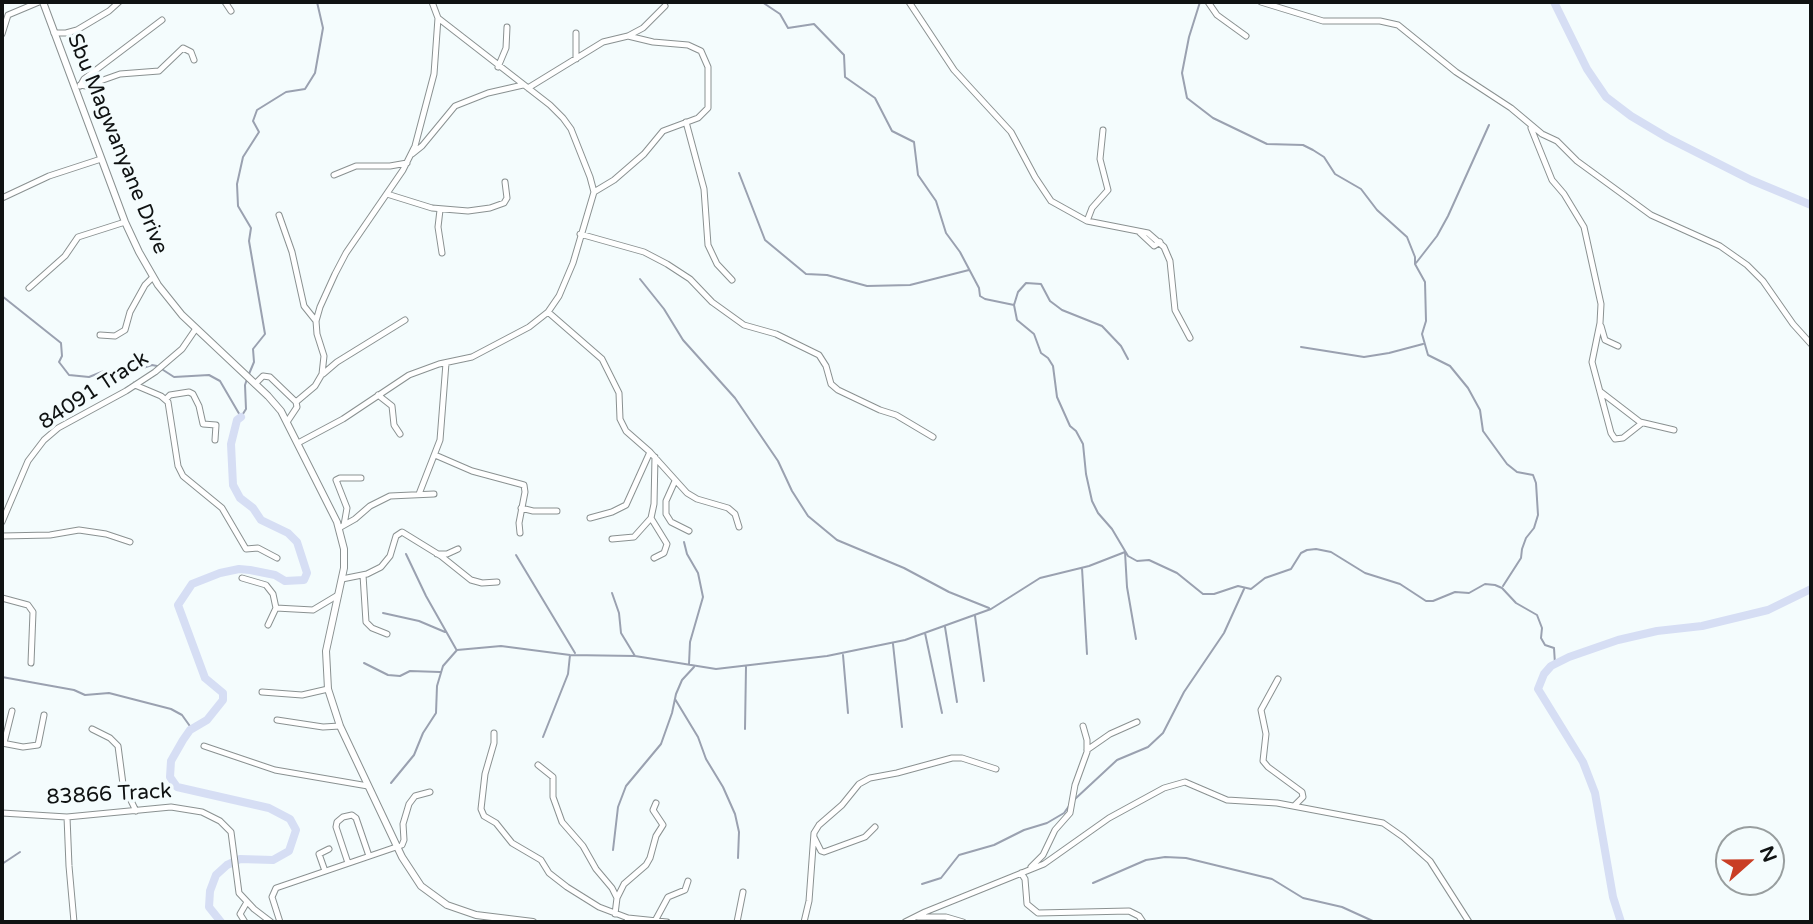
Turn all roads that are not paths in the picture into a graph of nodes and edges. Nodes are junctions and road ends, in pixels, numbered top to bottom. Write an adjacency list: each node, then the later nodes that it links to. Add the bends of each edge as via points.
1 (41, 2): 13 (main road, Sbu Magwanyane Drive); 15 (street, via 8,16)
2 (118, 2): 13 (street, via 78,30)
3 (225, 2): 9 (street)
4 (432, 2): 10 (street)
5 (909, 2): 36 (street, via 954,70 1011,132 1047,195)
6 (1208, 2): 17 (street, via 1217,15)
7 (1261, 2): 24 (street, via 1323,21 1398,25)
8 (665, 6): 16 (street)
9 (231, 11)
10 (438, 19): 20 (street); 26 (street, via 434,74)
11 (162, 20): 21 (street)
12 (507, 27): 20 (street, via 506,48)
13 (54, 33): 21 (main road, Sbu Magwanyane Drive)
14 (576, 33): 18 (street)
15 (2, 34)
16 (628, 36): 18 (street, via 607,40); 23 (street, via 693,46 704,54 708,108 701,117)
17 (1246, 36)
18 (576, 59): 22 (street)
19 (194, 60): 21 (street, via 183,48 159,71 120,74)
20 (498, 67): 22 (street)
21 (77, 87): 27 (main road, Sbu Magwanyane Drive)
22 (526, 87): 26 (street, via 488,93 455,106); 31 (street, via 568,123)
23 (685, 122): 31 (street, via 663,131 644,154); 41 (street, via 704,189 708,245)
24 (1530, 126): 46 (street, via 1552,180 1584,227 1600,297); 50 (street, via 1557,141 1651,215 1720,246 1747,265)
25 (1103, 130): 36 (street, via 1100,159 1108,190)
26 (412, 154): 28 (street)
27 (101, 159): 33 (street); 37 (main road, Sbu Magwanyane Drive)
28 (407, 163): 29 (street, via 356,166); 32 (street)
29 (334, 175)
30 (505, 182): 34 (street, via 507,198 501,204 468,211)
31 (594, 191): 38 (street)
32 (387, 194): 34 (street); 45 (street, via 343,258)
33 (2, 198)
34 (440, 210): 39 (street)
35 (279, 215): 45 (street, via 304,306)
36 (1087, 221): 49 (street, via 1148,233 1160,242 1170,261 1175,310)
37 (125, 222): 40 (main road, Sbu Magwanyane Drive); 42 (street, via 78,237 65,256)
38 (580, 234): 43 (street, via 564,287); 64 (street, via 644,252 667,264 744,325 776,334 818,355 838,390)
39 (442, 253)
40 (153, 277): 47 (main road, Sbu Magwanyane Drive); 48 (street, via 130,312 125,330 115,336)
41 (732, 280)
42 (29, 288)
43 (548, 312): 52 (street, via 491,348); 68 (street, via 599,355 619,393 623,427)
44 (405, 320): 53 (street)
45 (316, 321): 53 (street, via 324,356)
46 (1600, 323): 51 (street, via 1605,340); 56 (street, via 1592,362)
47 (195, 330): 54 (main road, Sbu Magwanyane Drive); 55 (street, 84091 Track, via 183,349)
48 (100, 335)
49 (1190, 338)
50 (1811, 344)
51 (1618, 346)
52 (446, 363): 57 (street, via 409,375); 67 (street, via 442,430)
53 (322, 374): 59 (street)
54 (254, 382): 59 (street, via 270,377); 60 (main road, Sbu Magwanyane Drive)
55 (135, 385): 58 (street); 77 (street, 84091 Track, via 44,440 27,461)
56 (1599, 390): 61 (street); 61 (street, via 1615,439 1626,437)
57 (378, 395): 63 (street, via 392,406 393,423); 66 (street)
58 (166, 399): 65 (street, via 193,394 202,424 216,425); 87 (street, via 183,476 222,508 246,549 258,548)
59 (296, 401): 60 (street)
60 (287, 422): 66 (main road, Sbu Magwanyane Drive)
61 (1642, 423): 62 (street)
62 (1674, 430)
63 (400, 434)
64 (933, 437)
65 (215, 440)
66 (299, 443): 78 (main road, Sbu Magwanyane Drive)
67 (435, 455): 71 (street); 73 (street, via 522,484)
68 (652, 455): 70 (street); 75 (street, via 625,505); 76 (street)
69 (361, 478): 78 (street, via 335,481 347,508)
70 (675, 481): 79 (street, via 694,498 728,508); 80 (street, via 666,514 671,522)
71 (419, 494): 72 (street); 78 (street, via 390,496)
72 (433, 494)
73 (521, 508): 74 (street); 81 (street)
74 (557, 512)
75 (590, 517)
76 (651, 518): 83 (street, via 634,537); 88 (street, via 667,544 664,554)
77 (2, 522)
78 (342, 526): 91 (main road, Sbu Magwanyane Drive)
79 (739, 527)
80 (690, 531)
81 (520, 533)
82 (2, 536): 84 (street, via 79,530)
83 (612, 539)
84 (131, 542)
85 (458, 549): 86 (street)
86 (437, 554): 89 (street, via 399,532 385,564); 92 (street, via 471,580)
87 (277, 558)
88 (654, 558)
89 (363, 575): 91 (street); 97 (street, via 366,622)
90 (242, 578): 95 (street, via 267,585)
91 (342, 579): 93 (main road, Sbu Magwanyane Drive)
92 (497, 582)
93 (338, 595): 95 (street, via 313,610); 100 (main road, Sbu Magwanyane Drive, via 326,651)
94 (2, 598): 98 (street, via 32,609)
95 (276, 608): 96 (street)
96 (268, 625)
97 (387, 634)
98 (31, 663)
99 (1278, 679): 118 (street, via 1261,710 1266,734 1264,761 1302,792)
100 (328, 689): 101 (street, via 302,695); 106 (main road, Sbu Magwanyane Drive)
101 (262, 692)
102 (12, 711): 110 (street)
103 (44, 715): 110 (street, via 38,745)
104 (277, 720): 106 (street)
105 (1137, 722): 112 (street)
106 (340, 726): 115 (main road, Sbu Magwanyane Drive)
107 (1083, 726): 112 (street)
108 (92, 729): 119 (street, via 118,746 120,773)
109 (494, 733): 135 (street, via 482,813 512,843 541,860 561,883)
110 (3, 743)
111 (204, 746): 115 (street, via 275,770)
112 (1087, 750): 128 (street, via 1070,813)
113 (538, 765): 133 (street, via 553,777 553,797 562,822)
114 (996, 769): 123 (street, via 952,758 870,778 823,820)
115 (369, 786): 124 (main road, Sbu Magwanyane Drive)
116 (430, 792): 124 (street, via 412,798 403,824 403,844)
117 (656, 803): 133 (street, via 653,810 663,825 649,861 626,881)
118 (1294, 806): 128 (street, via 1227,800 1191,783 1179,784 1109,818 1057,856); 150 (street, via 1392,828 1430,861)
119 (136, 811): 121 (street, 83866 Track); 134 (street, 83866 Track, via 184,808 213,817 231,832 237,888)
120 (2, 813): 121 (street, 83866 Track)
121 (67, 817): 139 (street)
122 (875, 827): 123 (street, via 866,838 824,852)
123 (814, 837): 146 (street)
124 (397, 848): 126 (street); 143 (main road, Sbu Magwanyane Drive, via 415,879 447,905 476,915)
125 (329, 849): 129 (street, via 319,854)
126 (369, 856): 127 (street); 127 (street, via 356,818 343,817 335,827)
127 (348, 863): 129 (street)
128 (1029, 870): 130 (street)
129 (325, 871): 142 (street, via 274,890)
130 (1021, 873): 136 (street); 149 (street, via 1027,904 1038,913 1125,911 1135,913)
131 (688, 881): 138 (street, via 685,890 668,897)
132 (743, 892): 145 (street)
133 (617, 898): 135 (street)
134 (247, 902): 140 (street, via 240,914); 141 (street)
135 (615, 914): 137 (street)
136 (914, 917): 147 (street); 148 (street)
137 (627, 920): 138 (street)
138 (655, 921): 144 (street)
139 (74, 922)
140 (245, 922)
141 (271, 922)
142 (280, 922)
143 (533, 922)
144 (667, 922)
145 (737, 922)
146 (804, 922)
147 (905, 922)
148 (962, 922)
149 (1143, 922)
150 (1469, 922)

